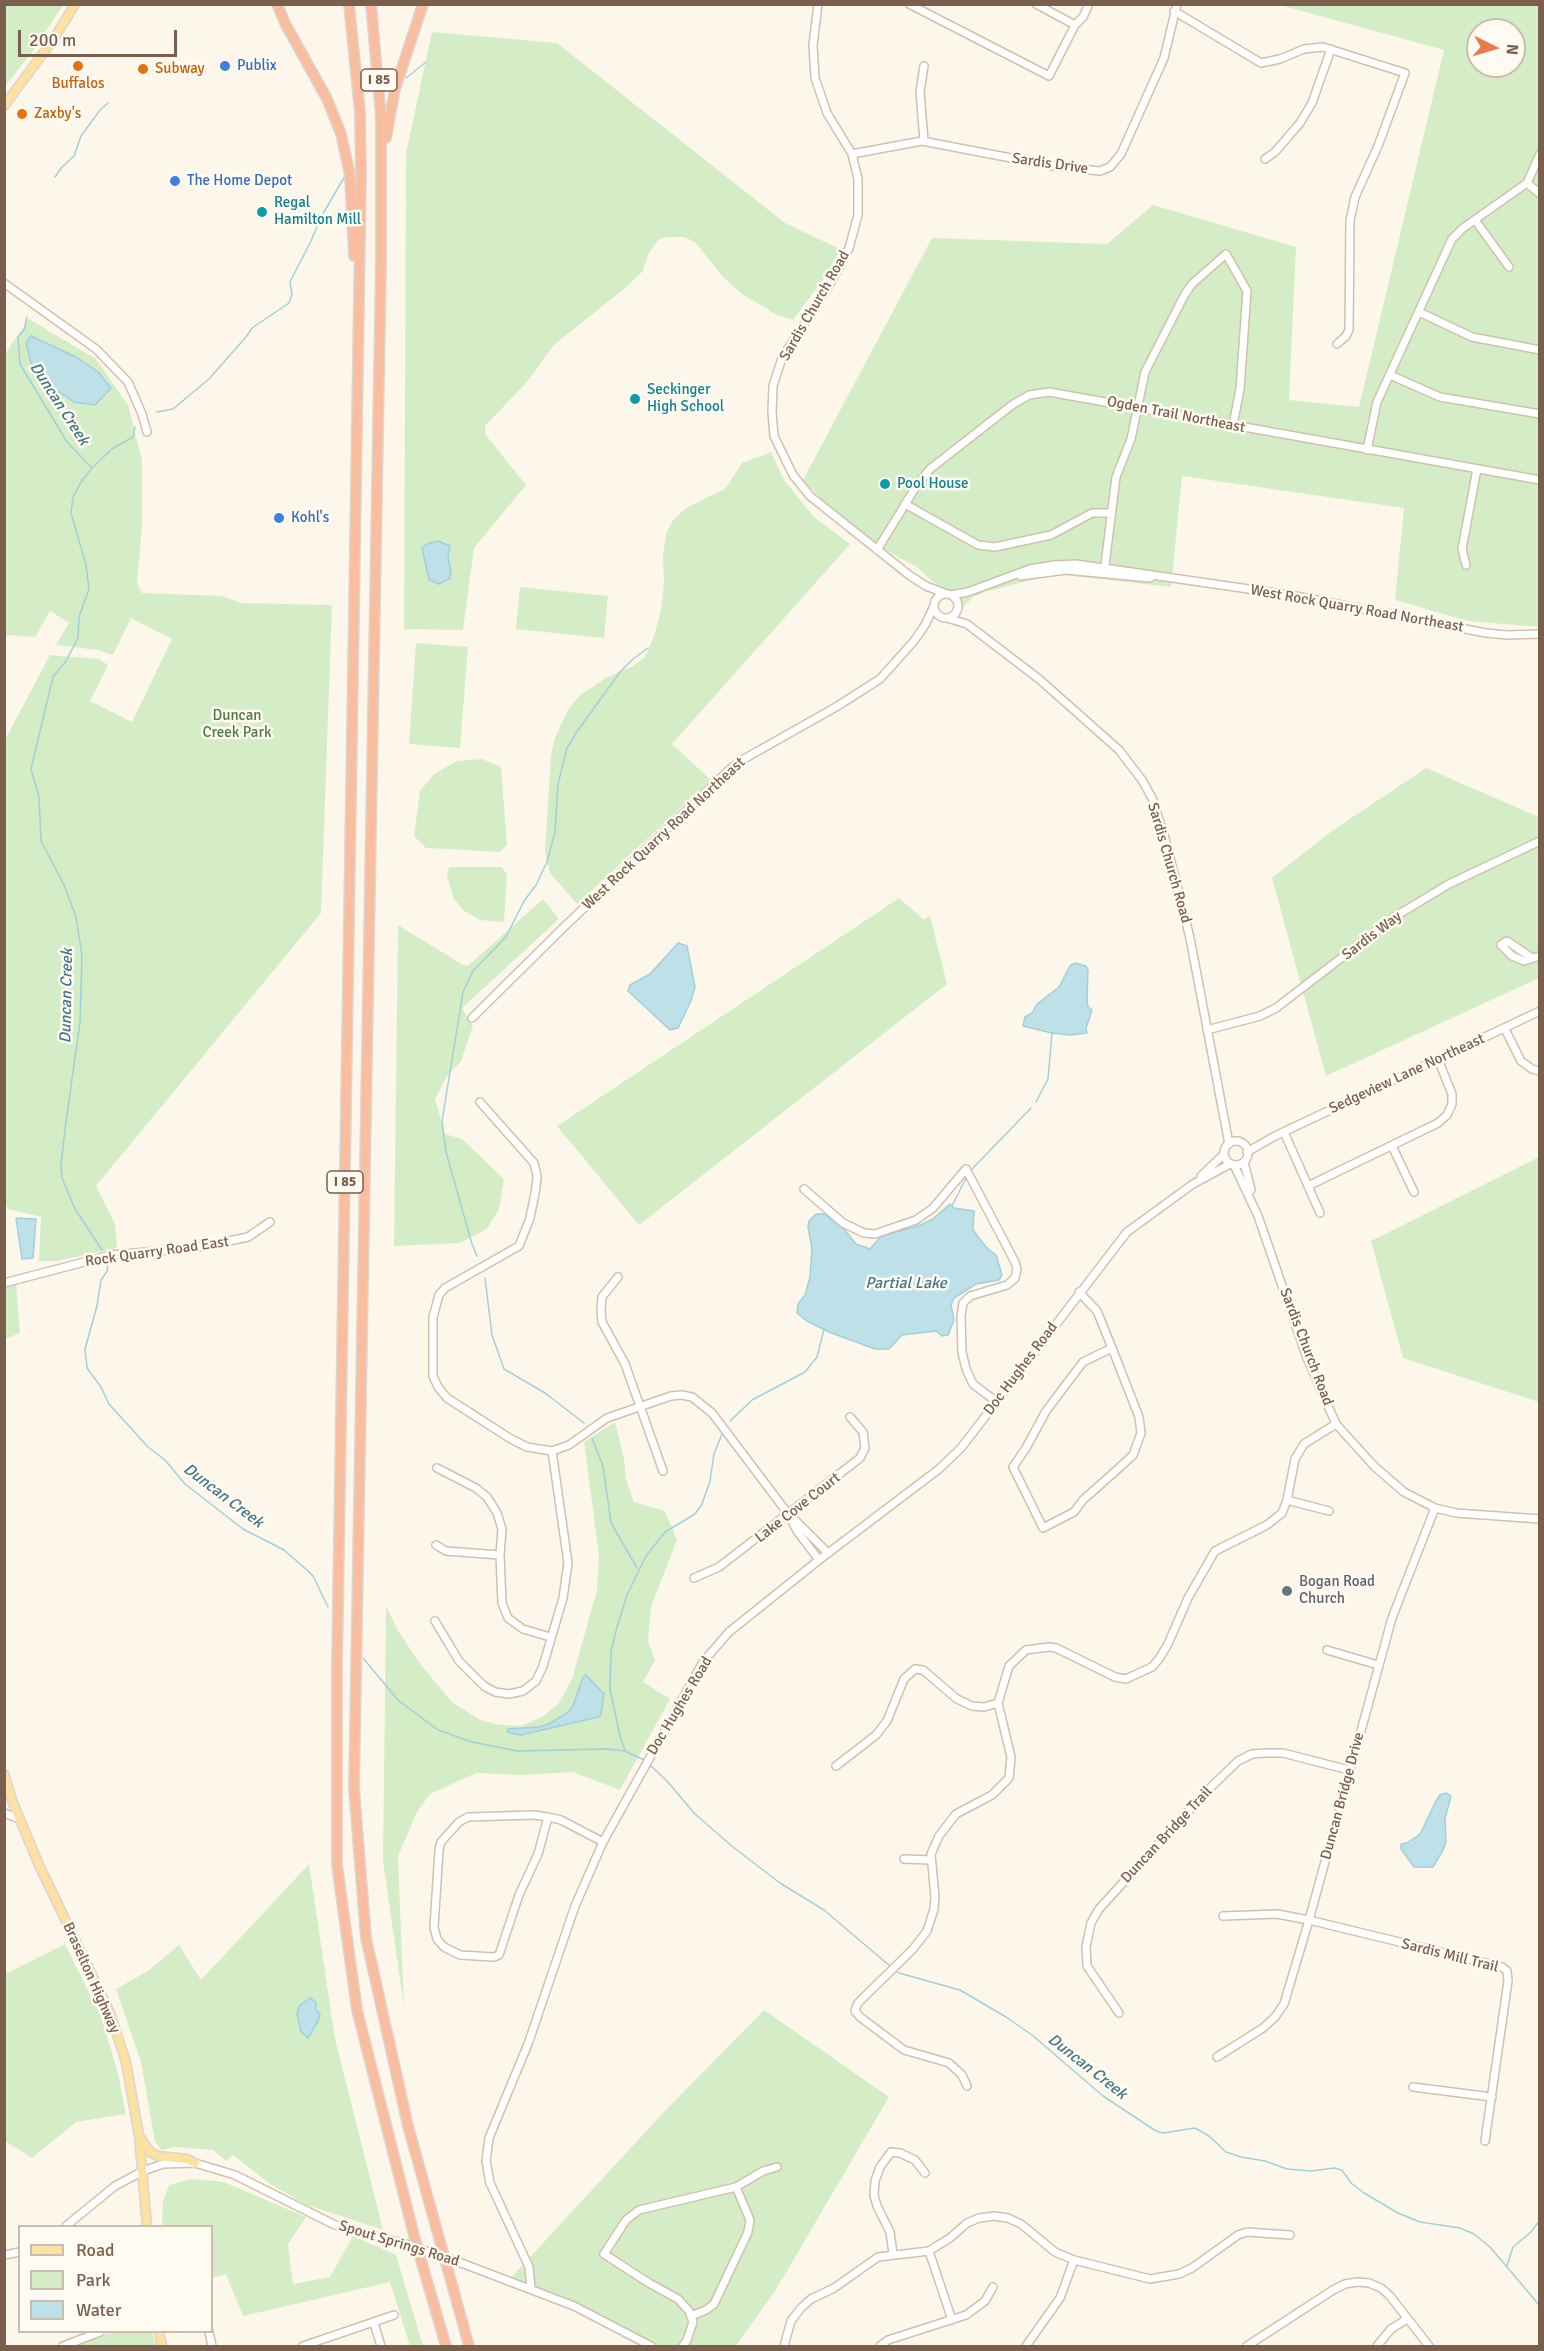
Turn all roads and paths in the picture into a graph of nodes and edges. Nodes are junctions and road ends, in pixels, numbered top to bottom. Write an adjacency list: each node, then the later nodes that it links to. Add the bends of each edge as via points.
1 (75, 4): 14 (main road)
2 (277, 4): 26 (highway, via 327,99 346,152 353,199)
3 (350, 4): 26 (highway, I 85, via 362,173)
4 (371, 4): 18 (highway, I 85)
5 (423, 4): 18 (highway, via 395,89)
6 (818, 4): 16 (street, Sardis Church Road, via 813,45 815,78 827,113)
7 (909, 4): 11 (street, via 1049,76)
8 (1036, 4): 11 (street)
9 (1089, 4): 11 (street)
10 (1175, 8): 12 (street, via 1261,63 1313,47); 15 (street, Sardis Drive, via 1164,58 1121,154 1110,167 1100,171 1053,166)
11 (1075, 25)
12 (1331, 49): 19 (street, via 1312,103 1300,123); 27 (street, via 1406,73 1355,197 1350,221 1349,330)
13 (924, 66): 15 (street, via 920,92)
14 (4, 106)
15 (924, 141): 16 (street, Sardis Drive)
16 (852, 154): 39 (street, Sardis Church Road, via 858,179 858,215 849,248 782,358 773,386 772,412 774,436 793,476 810,496)
17 (1539, 154): 20 (street)
18 (382, 155): 141 (highway, I 85, via 354,1788 366,1938 408,2126)
19 (1265, 159)
20 (1527, 183): 21 (street); 22 (street)
21 (1539, 194)
22 (1475, 220): 23 (street); 25 (street, via 1452,239)
23 (1509, 267)
24 (4, 283): 33 (street, via 96,349 128,382)
25 (1419, 312): 28 (street, via 1472,337); 29 (street)
26 (359, 329): 140 (highway, I 85, via 337,1865 357,2010)
27 (1337, 344)
28 (1539, 350)
29 (1390, 375): 31 (street, via 1440,397); 34 (street, via 1377,402)
30 (1136, 407): 32 (street, Ogden Trail Northeast); 32 (street, via 1145,372 1185,294 1226,254 1247,291 1240,389); 37 (street, Ogden Trail Northeast, via 1049,392 1029,395 930,469); 38 (street, via 1131,439 1116,477)
31 (1539, 414)
32 (1233, 425): 34 (street, Ogden Trail Northeast)
33 (147, 432)
34 (1367, 450): 35 (street, Ogden Trail Northeast)
35 (1478, 469): 36 (street, Ogden Trail Northeast); 40 (street, via 1462,549)
36 (1539, 480)
37 (905, 504): 38 (street, via 978,545 995,547 1051,535 1092,513); 39 (street, Ogden Trail Northeast)
38 (1111, 513): 41 (street)
39 (877, 550): 42 (street, Sardis Church Road)
40 (1466, 565)
41 (1104, 570): 43 (street, West Rock Quarry Road Northeast, via 1076,564 1053,565 1023,571); 50 (street, West Rock Quarry Road Northeast, via 1298,597 1486,633)
42 (926, 586): 44 (street, Sardis Church Road); 45 (street, Sardis Church Road)
43 (975, 589): 44 (street, West Rock Quarry Road Northeast); 46 (street, West Rock Quarry Road Northeast)
44 (949, 594): 45 (street, via 939,596); 46 (street)
45 (934, 604): 47 (street, via 936,613); 49 (street, West Rock Quarry Road Northeast)
46 (958, 606): 47 (street, via 954,615); 48 (street, Sardis Church Road)
47 (945, 618): 48 (street, Sardis Church Road); 49 (street)
48 (968, 624): 55 (street, Sardis Church Road, via 1078,713 1119,750 1142,780 1152,798 1174,871)
49 (925, 625): 53 (street, West Rock Quarry Road Northeast, via 880,679 730,769)
50 (1539, 634)
51 (1539, 842): 55 (street, Sardis Way, via 1449,884 1396,916 1276,1008)
52 (1539, 1011): 54 (street, Sedgeview Lane Northeast)
53 (472, 1018)
54 (1505, 1029): 56 (street, Sedgeview Lane Northeast); 57 (street, via 1521,1061)
55 (1207, 1030): 60 (street, Sardis Church Road, via 1224,1108)
56 (1438, 1059): 59 (street, Sedgeview Lane Northeast); 61 (street, via 1452,1094 1447,1115)
57 (1539, 1071)
58 (480, 1102): 80 (street, via 534,1163 536,1188 519,1246 439,1295 433,1317 433,1376 447,1398 511,1439 526,1447)
59 (1284, 1132): 60 (street, Sedgeview Lane Northeast); 66 (street)
60 (1239, 1146): 62 (street, Doc Hughes Road); 63 (street)
61 (1392, 1146): 66 (street); 68 (street)
62 (1224, 1154): 64 (street, Sardis Church Road); 65 (street, Doc Hughes Road)
63 (1244, 1162): 64 (street, Doc Hughes Road); 70 (street, Sardis Church Road)
64 (1232, 1164): 65 (street, Doc Hughes Road); 70 (street, Sardis Church Road)
65 (1193, 1184): 74 (street, Doc Hughes Road, via 1127,1232)
66 (1308, 1186): 69 (street)
67 (804, 1189): 76 (street, via 843,1223 875,1234 916,1220 933,1208 966,1169 1017,1269 1015,1278 1007,1285 970,1296 963,1303 961,1316 966,1369 973,1384)
68 (1414, 1192)
69 (1320, 1213)
70 (1258, 1216): 79 (street, Sardis Church Road, via 1307,1358)
71 (270, 1221): 73 (street, Rock Quarry Road East, via 248,1237 195,1248 111,1255)
72 (618, 1276): 77 (street, via 602,1297 602,1322 618,1348)
73 (4, 1283)
74 (1079, 1292): 75 (street, via 1097,1311); 76 (street, Doc Hughes Road)
75 (1112, 1348): 75 (street, via 1139,1417 1141,1432 1137,1446 1133,1455 1074,1512 1043,1528 1013,1467 1046,1411 1083,1362)
76 (997, 1402): 89 (street, Doc Hughes Road, via 939,1469)
77 (639, 1407): 80 (street, via 608,1418 569,1445); 82 (street); 86 (street, via 681,1395 700,1402)
78 (850, 1417): 86 (street, Lake Cove Court, via 863,1432 865,1448 860,1458)
79 (1336, 1424): 83 (street, via 1304,1444 1294,1459); 84 (street, Sardis Church Road, via 1404,1492)
80 (552, 1451): 94 (street, via 568,1563 563,1598)
81 (437, 1468): 90 (street, via 487,1497 502,1529)
82 (663, 1471)
83 (1287, 1500): 85 (street); 97 (street, via 1282,1513 1267,1525 1215,1551 1168,1644 1152,1667 1126,1678 1115,1677 1056,1648 1026,1650 1009,1666)
84 (1435, 1508): 87 (street, Sardis Church Road); 96 (street, Duncan Bridge Drive)
85 (1329, 1511)
86 (789, 1515): 89 (street); 91 (street); 92 (street, Lake Cove Court, via 719,1567)
87 (1539, 1520)
88 (436, 1545): 90 (street, via 446,1551)
89 (828, 1553): 91 (street, Doc Hughes Road)
90 (500, 1555): 94 (street, via 502,1603 508,1617 523,1629)
91 (819, 1560): 105 (street, Doc Hughes Road, via 729,1632 704,1662)
92 (694, 1578)
93 (435, 1621): 94 (street, via 459,1661 484,1686 509,1694 523,1691 536,1681)
94 (550, 1637)
95 (1327, 1650): 96 (street)
96 (1378, 1665): 99 (street, Duncan Bridge Drive)
97 (999, 1703): 98 (street, via 972,1706 957,1699 923,1670 915,1669 904,1679 887,1721 876,1735); 107 (street, via 1011,1757 1009,1778 993,1795 956,1814 939,1836)
98 (836, 1766)
99 (1349, 1770): 109 (street, Duncan Bridge Drive); 110 (street, Duncan Bridge Trail, via 1283,1753 1259,1754 1238,1761 1209,1789 1099,1909 1091,1923 1087,1966)
100 (4, 1774): 101 (main road, Braselton Highway)
101 (8, 1796): 104 (main road, Braselton Highway)
102 (4, 1814): 104 (street)
103 (548, 1817): 103 (street, via 468,1817 447,1834 439,1850 434,1927 444,1947 460,1955 499,1955); 105 (street)
104 (20, 1819): 115 (main road, Braselton Highway, via 110,2013 126,2062)
105 (603, 1842): 128 (street, Doc Hughes Road, via 575,1906 528,2044 489,2138 486,2161 490,2183 529,2267)
106 (904, 1859): 107 (street)
107 (931, 1860): 112 (street, via 934,1909 927,1931 858,2003 855,2011 903,2050 949,2064)
108 (1223, 1916): 109 (street, Sardis Mill Trail, via 1277,1914)
109 (1309, 1920): 111 (street, Duncan Bridge Drive, via 1284,2004 1263,2028); 114 (street, Sardis Mill Trail, via 1495,1964 1507,1971 1509,1981)
110 (1119, 2013)
111 (1217, 2057)
112 (968, 2086)
113 (1413, 2087): 114 (street)
114 (1492, 2097): 116 (street, Sardis Mill Trail)
115 (139, 2136): 117 (main road, via 158,2156); 119 (main road, Braselton Highway)
116 (1485, 2141)
117 (195, 2163): 119 (street, Spout Springs Road, via 163,2164); 128 (street, Spout Springs Road, bridge, via 235,2175 335,2225 456,2260)
118 (777, 2167): 121 (street)
119 (143, 2171): 122 (street, Spout Springs Road, via 115,2186); 123 (main road, Braselton Highway)
120 (925, 2173): 126 (street, via 915,2160 891,2152 880,2168 874,2195 890,2232)
121 (736, 2187): 131 (street, via 750,2220 748,2232 714,2304); 131 (street, via 639,2210 626,2220 604,2254 678,2299)
122 (67, 2225)
123 (147, 2225)
124 (1290, 2235): 127 (street, via 1247,2232 1192,2268 1158,2278 1136,2277)
125 (929, 2251): 126 (street); 127 (street, via 967,2223 994,2216 1020,2224 1055,2252); 133 (street)
126 (892, 2254): 144 (street, via 864,2265 801,2308 791,2321)
127 (1074, 2260): 146 (street, via 1060,2298)
128 (531, 2288): 142 (street, Spout Springs Road)
129 (993, 2288): 133 (street, via 976,2309)
130 (394, 2315): 134 (street)
131 (691, 2316): 143 (street, via 693,2322)
132 (1407, 2319): 147 (street, via 1380,2288 1369,2283 1345,2284); 148 (street, via 1391,2328); 149 (street)
133 (952, 2320): 145 (street)
134 (374, 2323): 136 (street); 139 (street)
135 (95, 2333): 137 (street)
136 (322, 2344): 138 (street)
137 (63, 2346)
138 (303, 2346)
139 (381, 2346)
140 (446, 2346)
141 (469, 2346)
142 (651, 2346)
143 (683, 2346)
144 (784, 2346)
145 (880, 2346)
146 (1026, 2346)
147 (1247, 2346)
148 (1377, 2346)
149 (1429, 2346)

